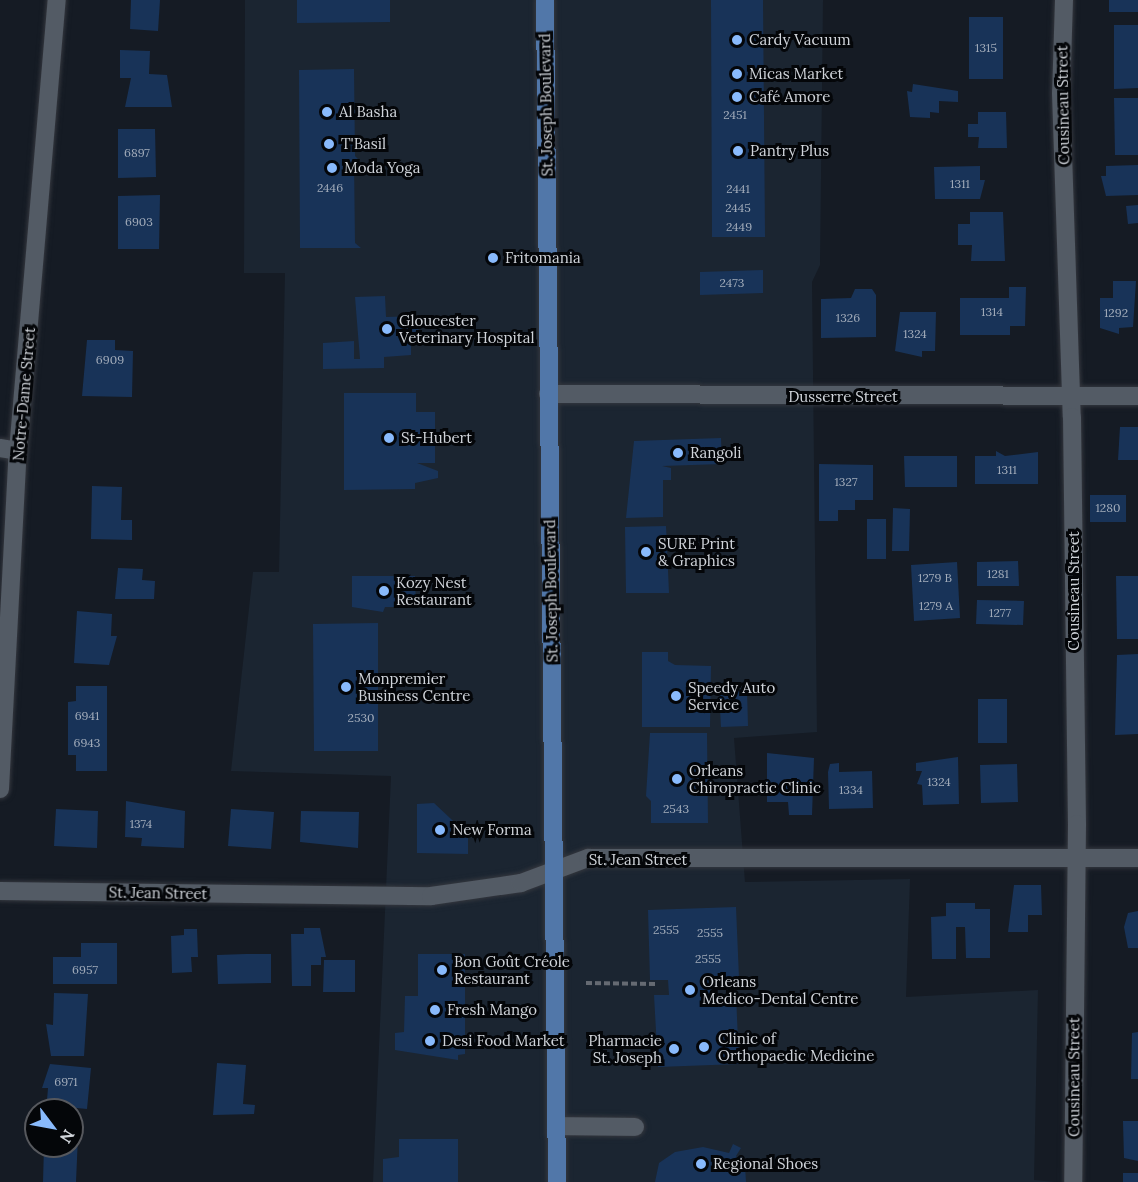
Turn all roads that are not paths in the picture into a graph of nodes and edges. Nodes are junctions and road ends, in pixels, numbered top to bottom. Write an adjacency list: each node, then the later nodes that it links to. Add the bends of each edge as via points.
1 (57, 0): 8 (street, Notre-Dame Street)
2 (544, 0): 4 (main road, St. Joseph Boulevard)
3 (1064, 0): 5 (street, Cousineau Street, via 1061,93)
4 (548, 394): 5 (street, Dusserre Street); 12 (main road, St. Joseph Boulevard)
5 (1070, 395): 6 (street, Dusserre Street); 10 (street, Cousineau Street)
6 (1138, 396)
7 (0, 448): 8 (street)
8 (18, 452): 9 (street, Notre-Dame Street)
9 (0, 789)
10 (1075, 858): 11 (street, St. Jean Street); 12 (street, St. Jean Street, via 588,858); 17 (street, Cousineau Street)
11 (1138, 858)
12 (553, 872): 13 (street, St. Jean Street, via 521,884 431,896); 14 (main road, St. Joseph Boulevard)
13 (0, 891)
14 (556, 1126): 15 (street); 16 (main road, St. Joseph Boulevard)
15 (635, 1127)
16 (557, 1182)
17 (1073, 1182)

